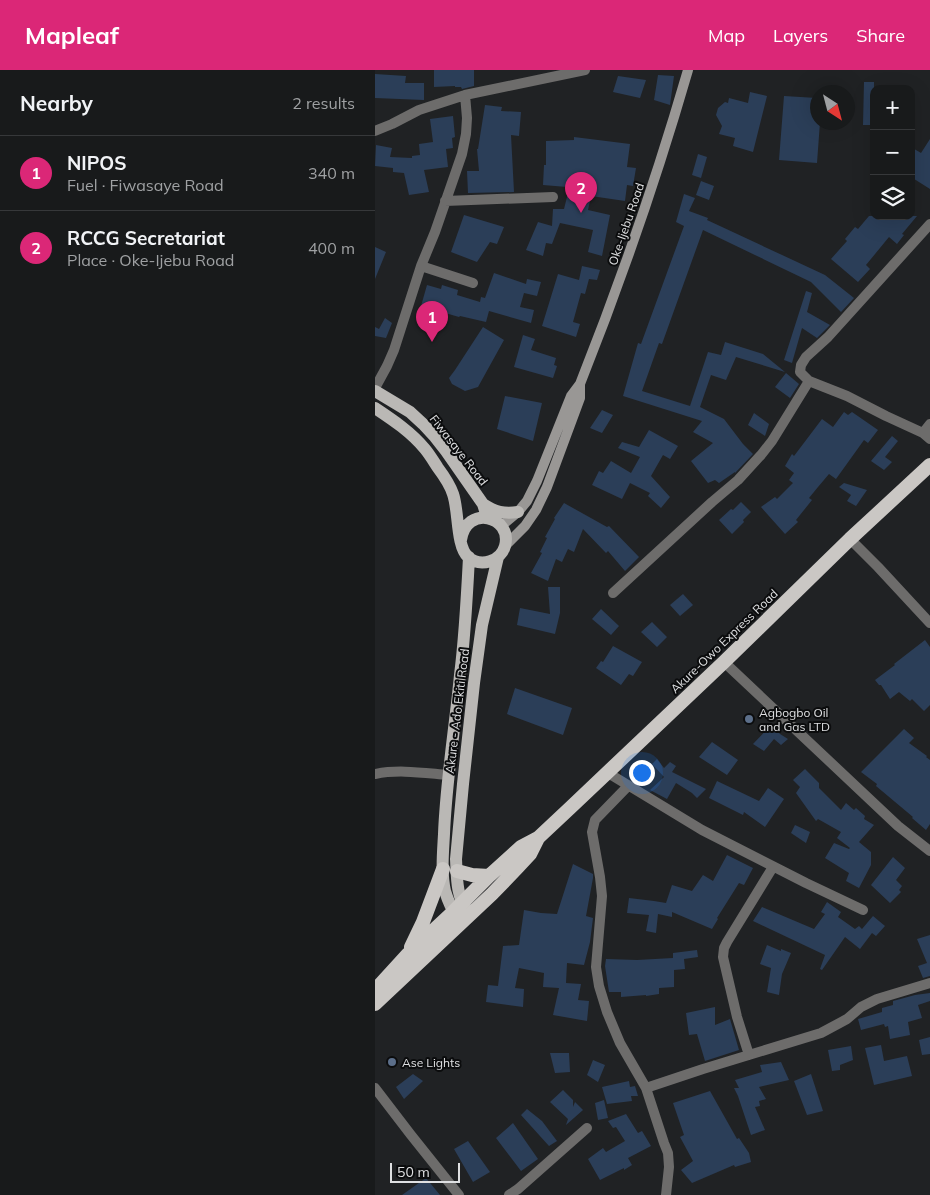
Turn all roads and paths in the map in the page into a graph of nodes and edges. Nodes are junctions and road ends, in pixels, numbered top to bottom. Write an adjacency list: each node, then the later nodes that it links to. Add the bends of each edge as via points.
1 (585, 70): 3 (street)
2 (688, 70): 11 (main road, Oke-Ijebu Road, via 638,228)
3 (465, 95): 4 (street, via 419,110); 6 (street, via 466,134)
4 (375, 131)
5 (553, 197): 6 (street)
6 (445, 201): 8 (street)
7 (930, 224): 10 (street, via 806,357 800,372)
8 (421, 266): 9 (street); 12 (street, via 394,350)
9 (473, 283)
10 (809, 381): 15 (street, via 847,396); 25 (street, via 761,456)
11 (580, 384): 18 (main road, via 571,396 537,481); 23 (main road, via 580,398 547,487 525,526)
12 (375, 389): 17 (main road, Fiwasaye Road, via 423,424)
13 (375, 408): 22 (main road, via 425,448 443,474 454,495)
14 (930, 424): 15 (street)
15 (926, 436)
16 (930, 464): 21 (highway, Akure-Owo Express Road)
17 (483, 504): 18 (main road, via 500,513); 19 (main road, Fiwasaye Road)
18 (518, 512): 20 (main road)
19 (487, 517): 20 (main road); 22 (main road, via 469,523)
20 (501, 526): 23 (main road, via 505,533)
21 (851, 539): 26 (street); 27 (highway, Akure-Owo Express Road)
22 (461, 540): 24 (main road)
23 (502, 551): 24 (main road, via 487,562); 35 (main road, Akure - Ado Ekiti Road, via 482,625 456,858)
24 (469, 557): 30 (main road, Akure - Ado Ekiti Road, via 466,619)
25 (613, 593)
26 (930, 623)
27 (724, 662): 28 (highway, Akure-Owo Express Road); 33 (street, via 898,826)
28 (608, 773): 31 (street); 32 (highway, Akure-Owo Express Road)
29 (375, 774): 30 (street)
30 (448, 775): 35 (main road, Akure - Ado Ekiti Road, via 444,817)
31 (628, 786): 34 (street, via 702,830); 45 (street, via 593,826 602,896 596,967 607,1012 620,1043)
32 (538, 838): 36 (highway, Akure-Owo Express Road, via 521,847); 38 (highway, Akure-Owo Express Road, via 530,854 492,894)
33 (930, 851)
34 (773, 866): 37 (street); 43 (street, via 724,948 723,957 737,1017)
35 (450, 870): 36 (highway); 38 (main road, via 458,887); 39 (highway, via 436,886)
36 (489, 876): 38 (highway, Akure-Owo Express Road)
37 (863, 910)
38 (462, 913): 39 (highway, Akure-Owo Express Road); 42 (highway, Akure-Owo Express Road)
39 (408, 954): 41 (highway, Akure-Owo Express Road)
40 (930, 983): 43 (street, via 877,999 821,1033)
41 (375, 990)
42 (375, 1004)
43 (749, 1055): 45 (street)
44 (375, 1088): 47 (street)
45 (646, 1088): 49 (street, via 668,1153)
46 (587, 1128): 48 (street)
47 (459, 1195)
48 (509, 1195)
49 (665, 1195)

